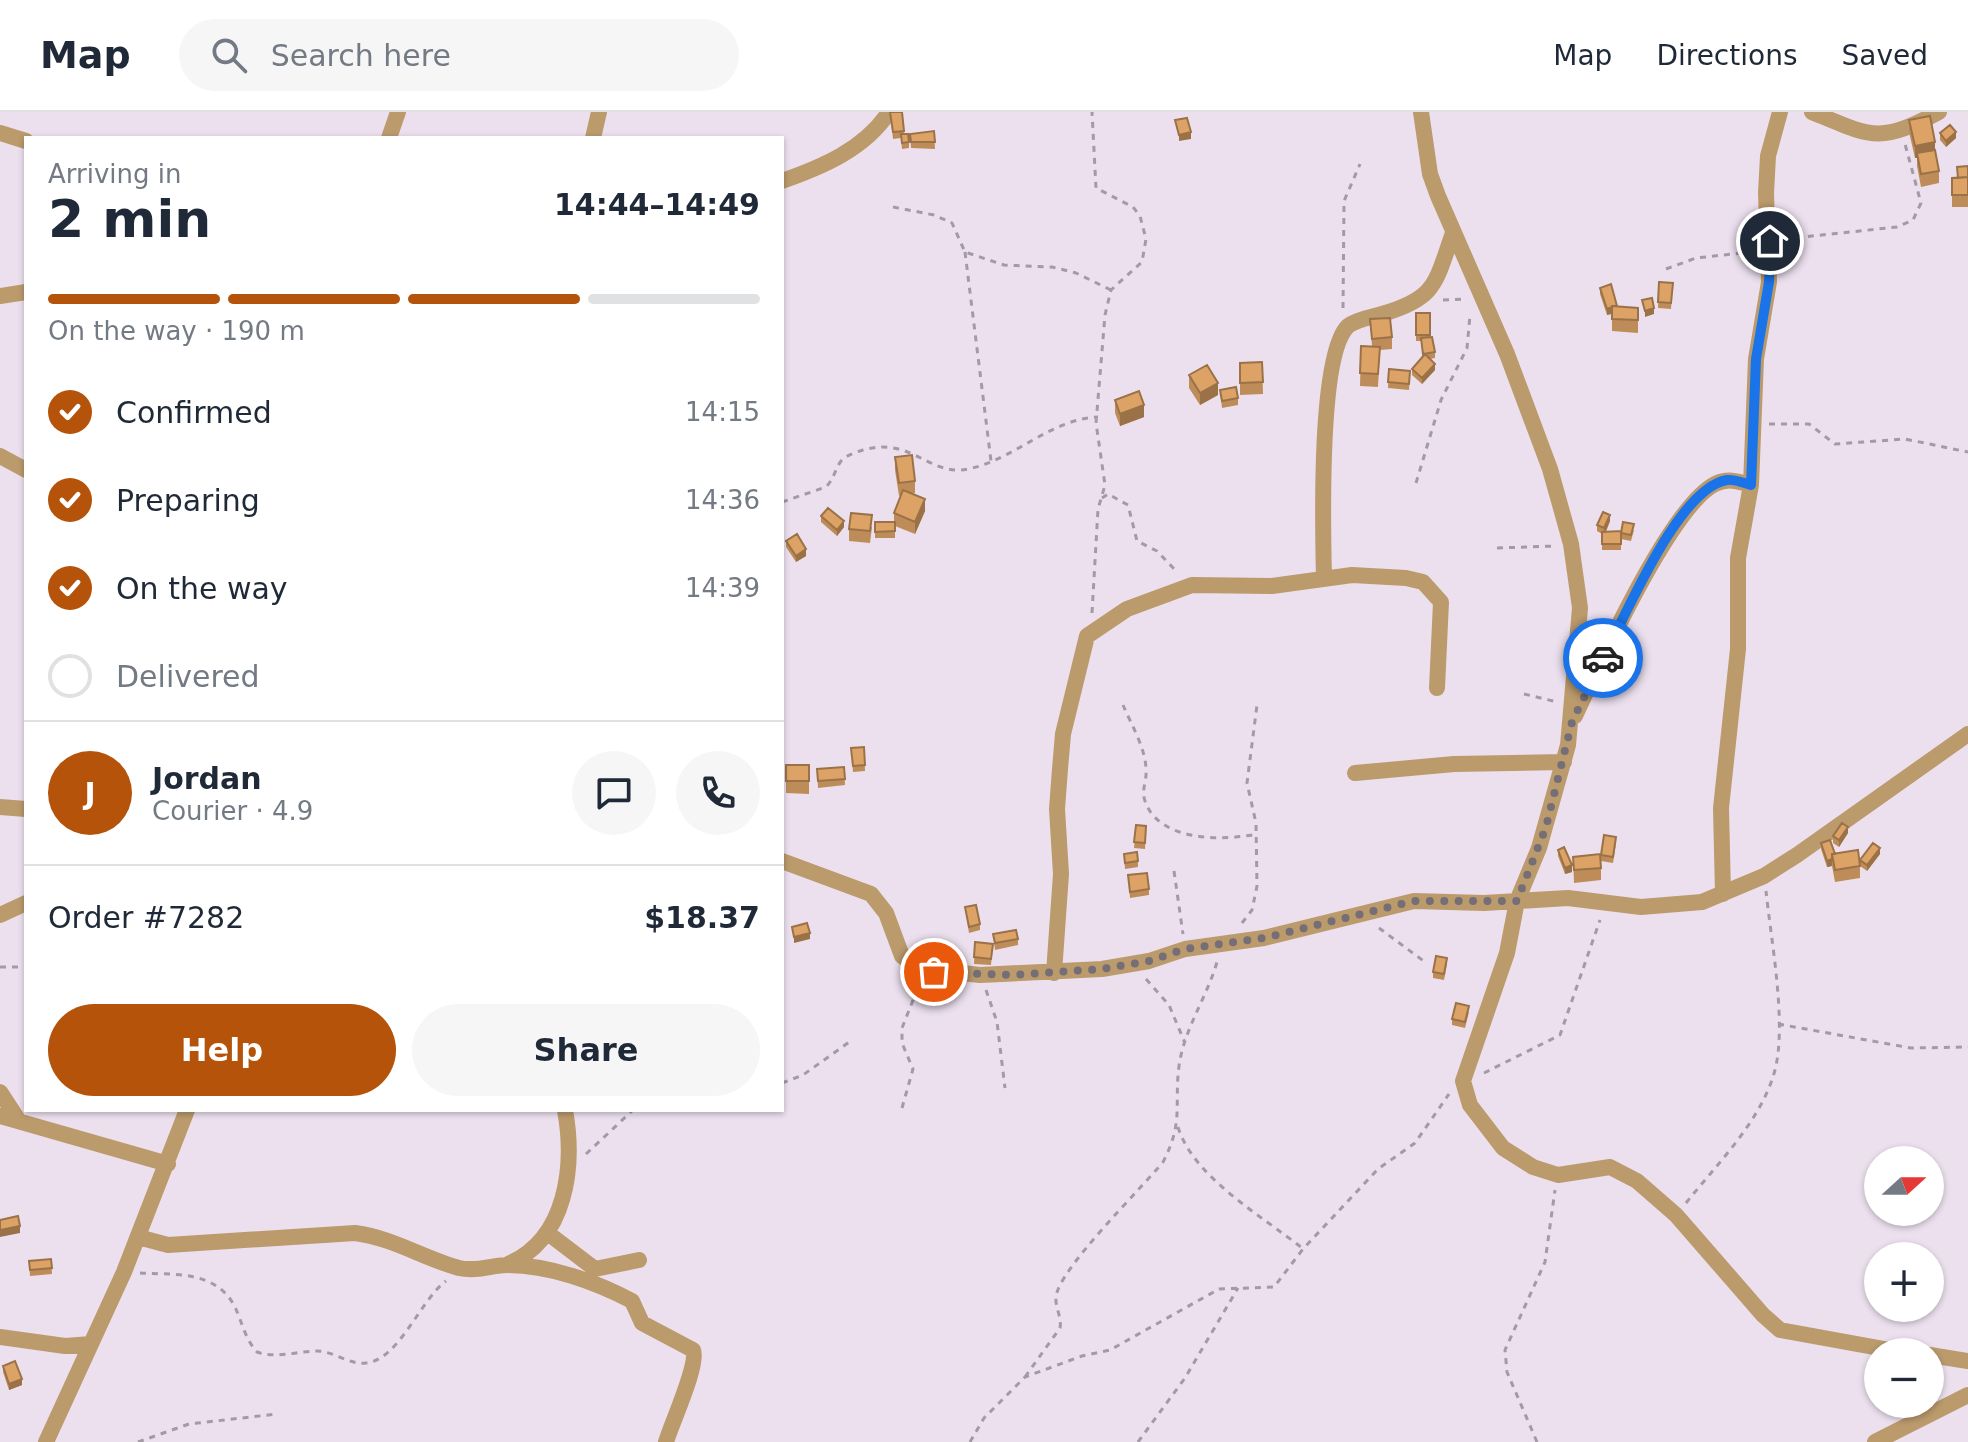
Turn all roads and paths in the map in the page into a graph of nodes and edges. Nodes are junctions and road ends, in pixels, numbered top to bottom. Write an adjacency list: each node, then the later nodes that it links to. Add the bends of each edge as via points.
1 (599, 112): 12 (street)
2 (889, 112): 15 (street, via 869,137 849,150)
3 (1092, 112): 21 (path, via 1096,188 1133,207 1146,239 1142,262)
4 (1421, 112): 17 (street, via 1430,174)
5 (1780, 112): 18 (street, via 1768,156)
6 (1812, 112): 9 (street, via 1857,132 1877,136)
7 (1939, 112): 9 (street)
8 (396, 113): 11 (street)
9 (1900, 131): 18 (path, via 1921,203 1913,220 1897,227)
10 (0, 133): 13 (street)
11 (390, 136)
12 (593, 136)
13 (24, 140)
14 (1360, 164): 25 (path, via 1344,201)
15 (784, 180)
16 (893, 207): 19 (path, via 952,223)
17 (1453, 233): 24 (street, via 1434,286); 36 (street, via 1535,427)
18 (1770, 241): 20 (path, via 1744,255 1696,258); 27 (street)
19 (965, 252): 21 (path, via 1004,265 1064,270); 30 (path)
20 (1666, 269)
21 (1111, 290): 26 (path)
22 (24, 292): 23 (street)
23 (0, 296)
24 (1419, 301): 25 (street); 32 (path, via 1471,299 1467,348 1441,400)
25 (1346, 328): 38 (street, via 1332,372 1324,461)
26 (1098, 417): 30 (path, via 1078,418); 34 (path, via 1105,471)
27 (1753, 426): 28 (path, via 1801,422 1835,444 1905,439); 33 (street)
28 (1968, 452)
29 (0, 456): 31 (street)
30 (991, 461): 35 (path, via 952,471 907,449 880,446 845,457 826,487)
31 (24, 469)
32 (1416, 483)
33 (1751, 485): 46 (street, via 1729,479 1695,499 1674,527); 56 (street, via 1738,558 1738,649 1721,808)
34 (1102, 498): 39 (path, via 1108,494 1128,505 1137,541 1157,551); 40 (path)
35 (784, 501)
36 (1571, 544): 37 (path); 45 (street, via 1580,620)
37 (1497, 548)
38 (1324, 579): 39 (street, via 1262,586); 41 (street, via 1406,578 1434,591 1441,602)
39 (1192, 585): 40 (street, via 1127,609)
40 (1087, 636): 69 (street, via 1063,734)
41 (1437, 688)
42 (1524, 694): 45 (path)
43 (1123, 705): 52 (path, via 1146,767 1145,802 1157,818 1188,834 1229,840)
44 (1257, 705): 52 (path, via 1247,783)
45 (1572, 705): 46 (street)
46 (1572, 722): 48 (street)
47 (1968, 734): 55 (street)
48 (1564, 762): 49 (street); 58 (street)
49 (1355, 773)
50 (0, 807): 51 (street)
51 (24, 809)
52 (1257, 834): 62 (path, via 1256,899)
53 (784, 862): 68 (street, via 871,894 886,913 902,956)
54 (1174, 871): 63 (path)
55 (1764, 876): 56 (street); 71 (path)
56 (1723, 894): 57 (street, via 1681,906 1641,907)
57 (1603, 900): 58 (street); 76 (path, via 1560,1035 1494,1065)
58 (1517, 901): 61 (street, via 1414,901); 76 (street, via 1507,953)
59 (24, 904): 60 (street)
60 (0, 915)
61 (1358, 915): 62 (street); 64 (path)
62 (1221, 946): 63 (street); 73 (path)
63 (1185, 949): 65 (street)
64 (1425, 962)
65 (1129, 965): 69 (street); 73 (path, via 1162,995)
66 (0, 967): 67 (path)
67 (24, 967)
68 (926, 971): 70 (street); 79 (path, via 902,1028 913,1069)
69 (1054, 973): 70 (street)
70 (980, 975): 77 (path, via 997,1022)
71 (1778, 1024): 74 (path, via 1911,1048); 89 (path, via 1775,1070 1760,1105)
72 (852, 1040): 75 (path)
73 (1185, 1043): 85 (path, via 1179,1066)
74 (1968, 1047)
75 (784, 1082)
76 (1464, 1086): 88 (street, via 1470,1105 1503,1148); 92 (path, via 1442,1101 1415,1143 1378,1169)
77 (1005, 1088)
78 (0, 1092): 84 (street)
79 (902, 1108)
80 (186, 1112): 86 (street)
81 (565, 1112): 87 (street, via 571,1145)
82 (631, 1112): 87 (path)
83 (0, 1116): 84 (street)
84 (19, 1121): 86 (street)
85 (1178, 1127): 92 (path, via 1184,1145 1203,1169); 103 (path, via 1163,1162 1059,1287 1055,1298 1060,1328)
86 (168, 1164): 91 (street)
87 (568, 1174): 90 (street)
88 (1558, 1175): 89 (street, via 1600,1166 1623,1171); 111 (path, via 1545,1262 1505,1350 1507,1372)
89 (1676, 1215): 100 (street, via 1780,1330)
90 (549, 1234): 93 (street, via 595,1269); 94 (street)
91 (138, 1237): 95 (street, via 168,1245 355,1233 382,1236); 96 (street)
92 (1303, 1249): 97 (path, via 1274,1287)
93 (639, 1260)
94 (506, 1265): 95 (street); 108 (street, via 561,1273 626,1297 642,1323 693,1350 695,1368)
95 (469, 1270): 96 (path, via 438,1287 393,1347 364,1364 320,1351 262,1354 252,1347 228,1295 208,1279)
96 (124, 1272): 99 (street)
97 (1238, 1286): 103 (path, via 1219,1289 1110,1350); 110 (path, via 1185,1378)
98 (0, 1337): 99 (street)
99 (91, 1344): 106 (street)
100 (1864, 1345)
101 (1944, 1357): 102 (street)
102 (1968, 1361)
103 (1025, 1377): 109 (path, via 984,1418)
104 (1968, 1395): 112 (street)
105 (277, 1414): 107 (path, via 189,1424)
106 (46, 1442)
107 (138, 1442)
108 (666, 1442)
109 (970, 1442)
110 (1138, 1442)
111 (1537, 1442)
112 (1875, 1442)

